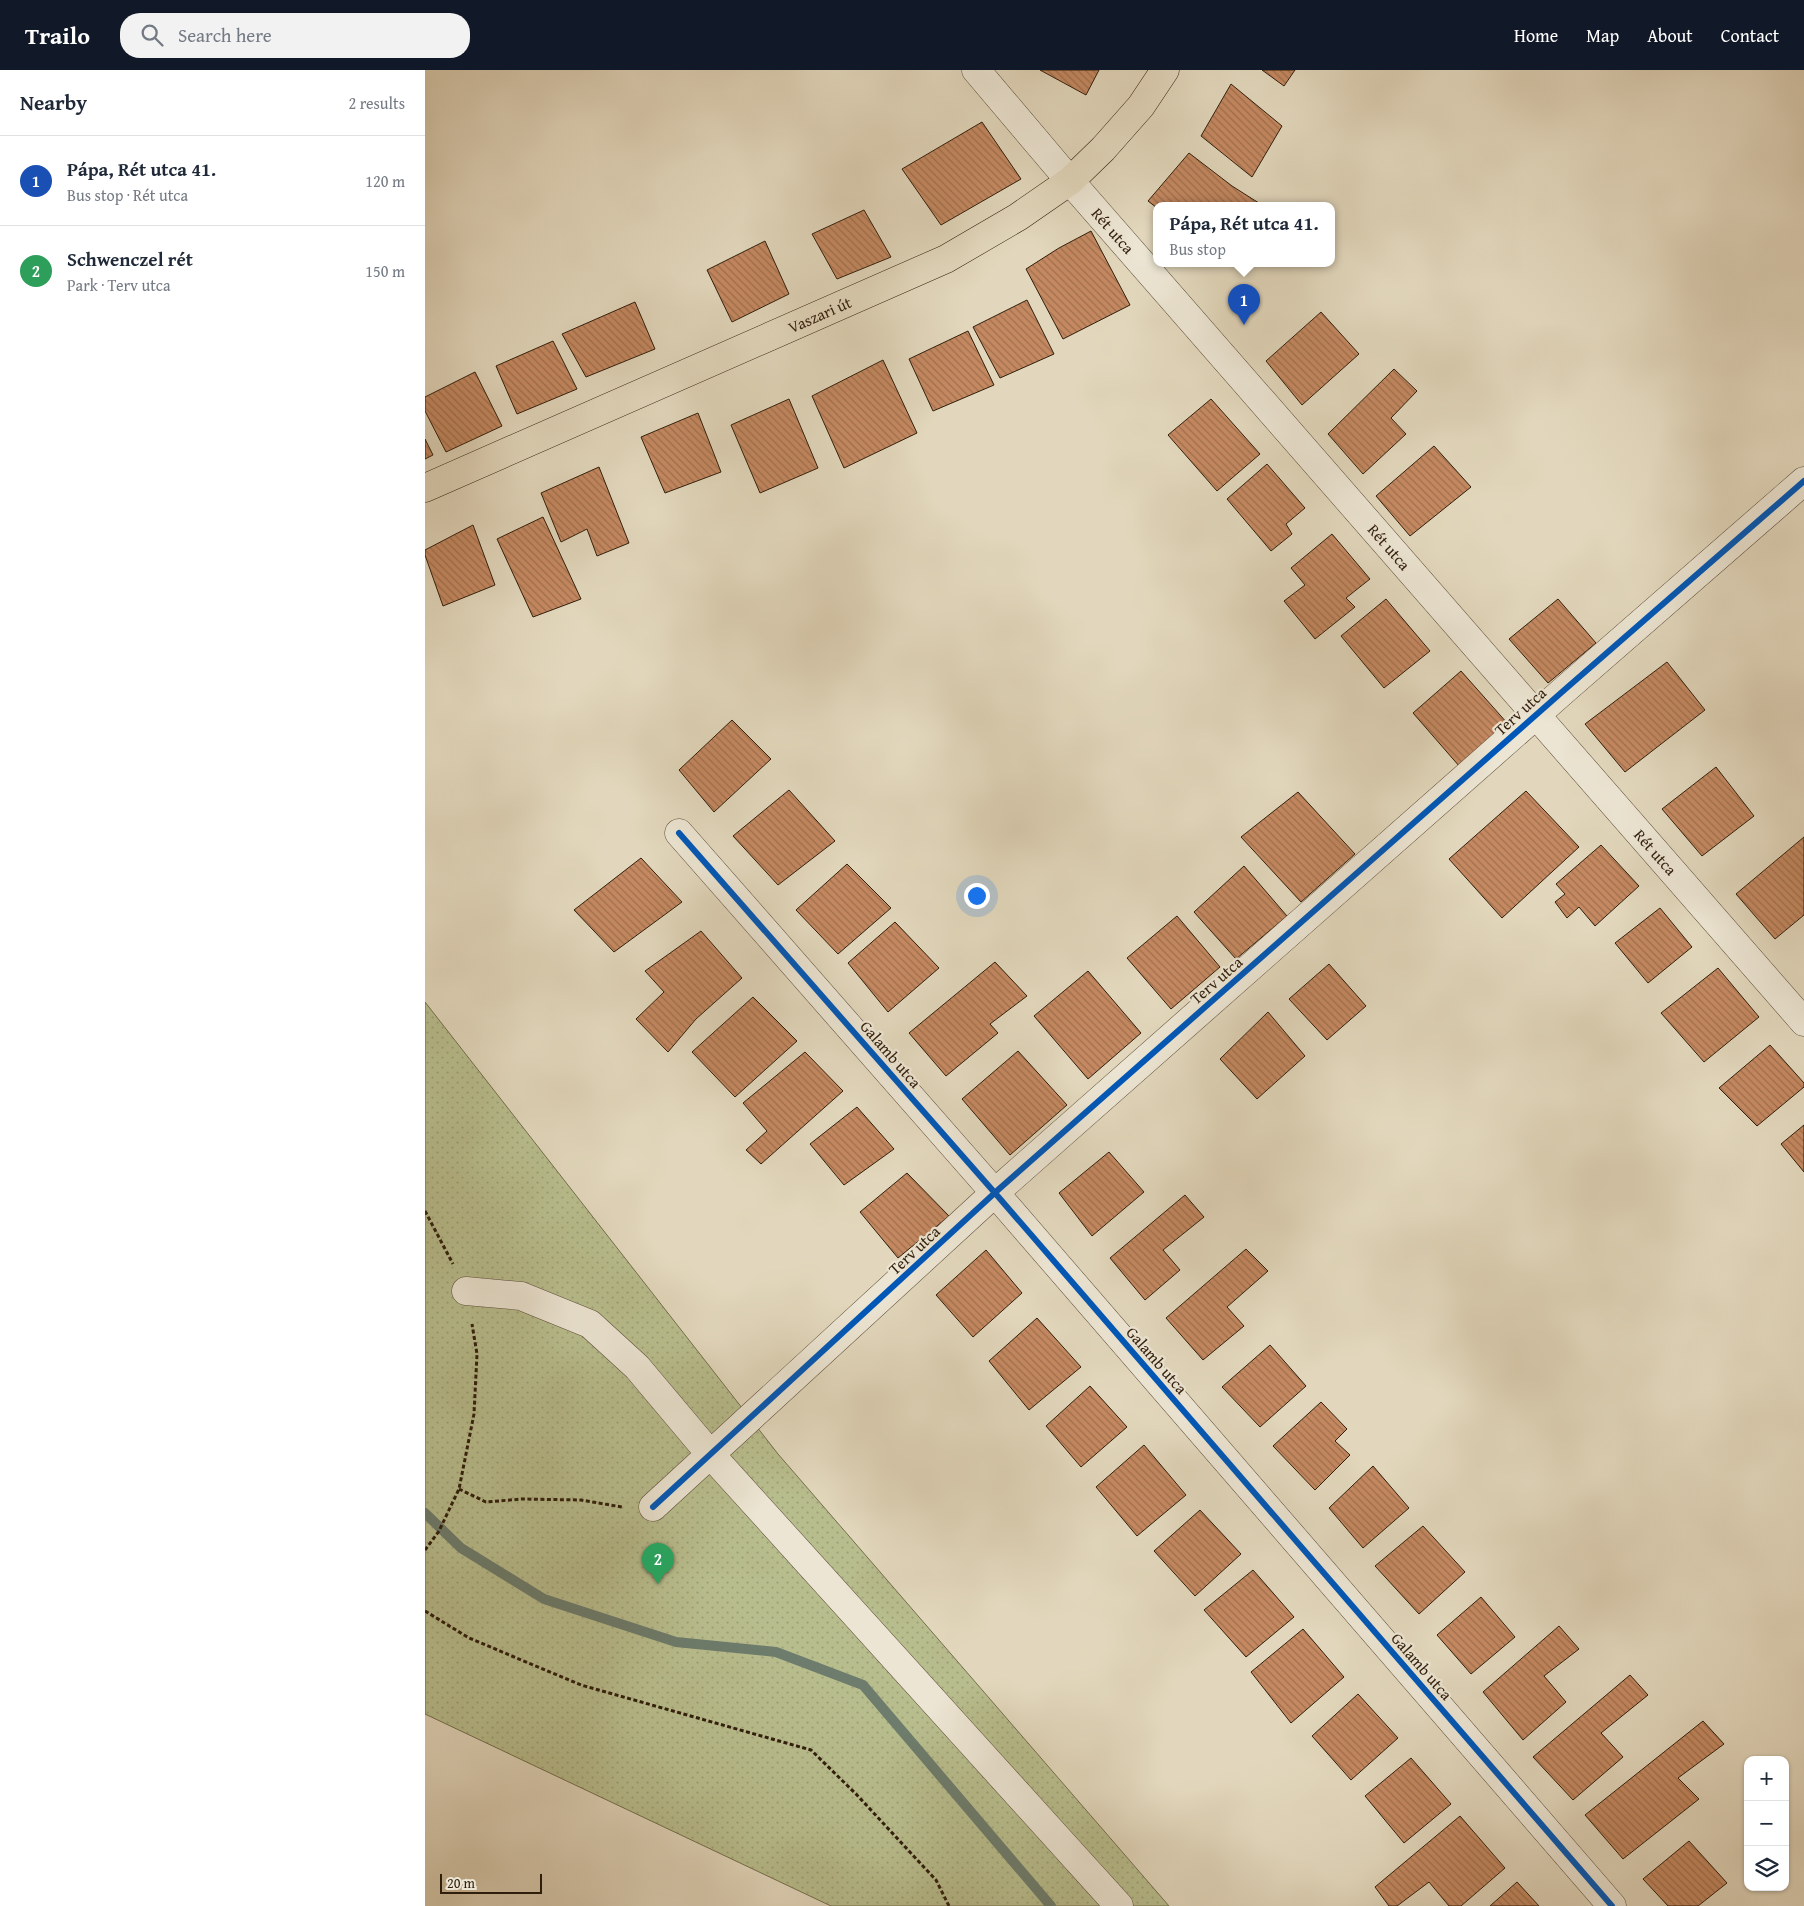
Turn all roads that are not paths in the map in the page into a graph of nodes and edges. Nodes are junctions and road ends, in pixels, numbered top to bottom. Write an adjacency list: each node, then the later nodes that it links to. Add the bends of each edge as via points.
1 (976, 70): 3 (street, Rét utca)
2 (1165, 70): 3 (main road, Vaszari út, via 1141,106)
3 (1070, 181): 5 (main road, Vaszari út, via 1019,217 946,259); 6 (street, Rét utca)
4 (1804, 481): 6 (street, Terv utca)
5 (425, 488)
6 (1537, 714): 8 (street, Rét utca); 9 (street, Terv utca)
7 (679, 834): 9 (street, Galamb utca)
8 (1804, 1022)
9 (995, 1193): 11 (street, Terv utca); 14 (street, Galamb utca)
10 (467, 1291): 11 (street, via 521,1296 590,1324 637,1367)
11 (711, 1455): 12 (street, Terv utca); 13 (street)
12 (653, 1507)
13 (1119, 1906)
14 (1612, 1906)

